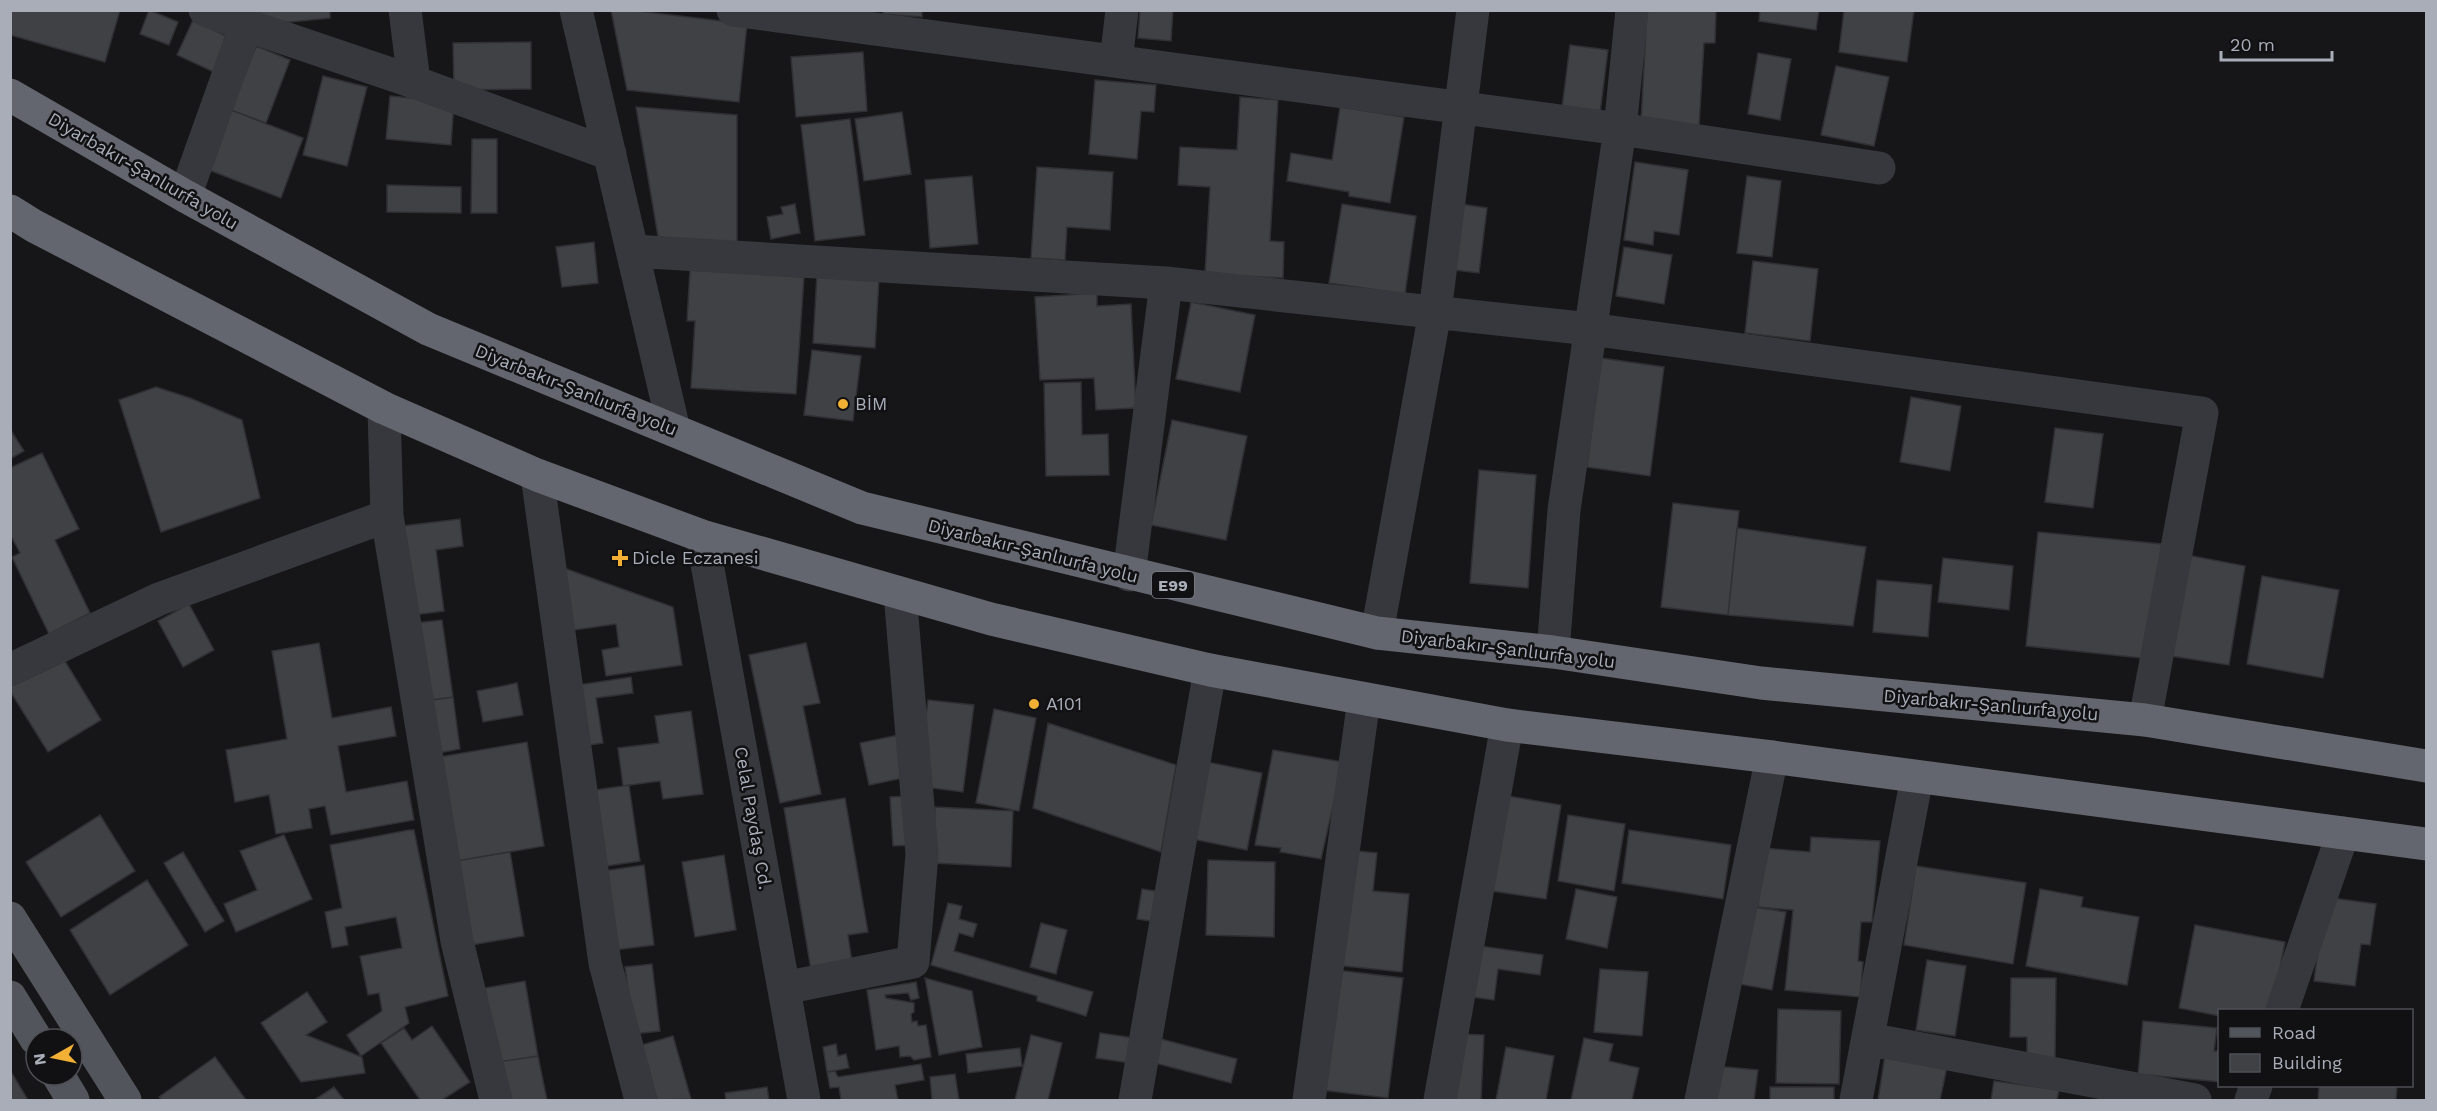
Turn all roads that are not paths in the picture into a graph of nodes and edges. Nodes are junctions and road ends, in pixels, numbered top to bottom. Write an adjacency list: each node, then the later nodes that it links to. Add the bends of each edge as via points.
1 (205, 10): 8 (street)
2 (405, 10): 10 (street)
3 (576, 10): 14 (street)
4 (733, 10): 9 (street)
5 (1122, 10): 9 (street)
6 (1473, 10): 12 (street)
7 (1632, 10): 13 (street)
8 (245, 18): 10 (street); 16 (street)
9 (1116, 62): 12 (street)
10 (414, 82): 14 (street)
11 (10, 95): 16 (highway, Diyarbakır-Şanlıurfa yolu / E99)
12 (1460, 107): 13 (street); 20 (street)
13 (1620, 129): 15 (street); 21 (street)
14 (610, 154): 18 (street)
15 (1879, 168)
16 (185, 196): 23 (highway, Diyarbakır-Şanlıurfa yolu / E99, via 428,329)
17 (10, 211): 22 (highway)
18 (633, 251): 19 (street); 23 (street)
19 (1166, 283): 20 (street); 27 (street)
20 (1435, 312): 21 (street); 29 (street)
21 (1590, 329): 30 (street, via 1564,510); 34 (street, via 2202,413)
22 (384, 408): 24 (highway); 25 (street)
23 (674, 430): 27 (highway, Diyarbakır-Şanlıurfa yolu / E99, via 862,508)
24 (537, 475): 26 (highway); 51 (street, via 604,963)
25 (387, 516): 31 (street, via 159,599); 50 (street, via 457,941)
26 (702, 536): 28 (highway); 42 (street, Celal Paydaş Cd.)
27 (1129, 575): 29 (highway, Diyarbakır-Şanlıurfa yolu / E99)
28 (900, 593): 32 (highway, via 991,619); 42 (street, via 922,854 913,962)
29 (1377, 633): 30 (highway, Diyarbakır-Şanlıurfa yolu / E99)
30 (1553, 652): 34 (highway, Diyarbakır-Şanlıurfa yolu / E99, via 1761,683)
31 (10, 670)
32 (1210, 670): 33 (highway); 53 (street)
33 (1364, 699): 35 (highway); 54 (street)
34 (2145, 720): 37 (highway, Diyarbakır-Şanlıurfa yolu / E99)
35 (1507, 725): 36 (highway); 55 (street)
36 (1772, 757): 38 (highway); 56 (street)
37 (2427, 766)
38 (1917, 777): 39 (highway); 46 (street)
39 (2343, 833): 40 (highway); 44 (street)
40 (2427, 844)
41 (10, 918): 49 (main road)
42 (784, 988): 52 (street, Celal Paydaş Cd.)
43 (12, 1004): 45 (main road)
44 (2283, 1009)
45 (28, 1027)
46 (1868, 1039): 57 (street); 58 (street)
47 (65, 1087): 48 (main road)
48 (73, 1101)
49 (125, 1101)
50 (496, 1101)
51 (641, 1101)
52 (804, 1101)
53 (1135, 1101)
54 (1309, 1101)
55 (1440, 1101)
56 (1701, 1101)
57 (1856, 1101)
58 (2195, 1101)

